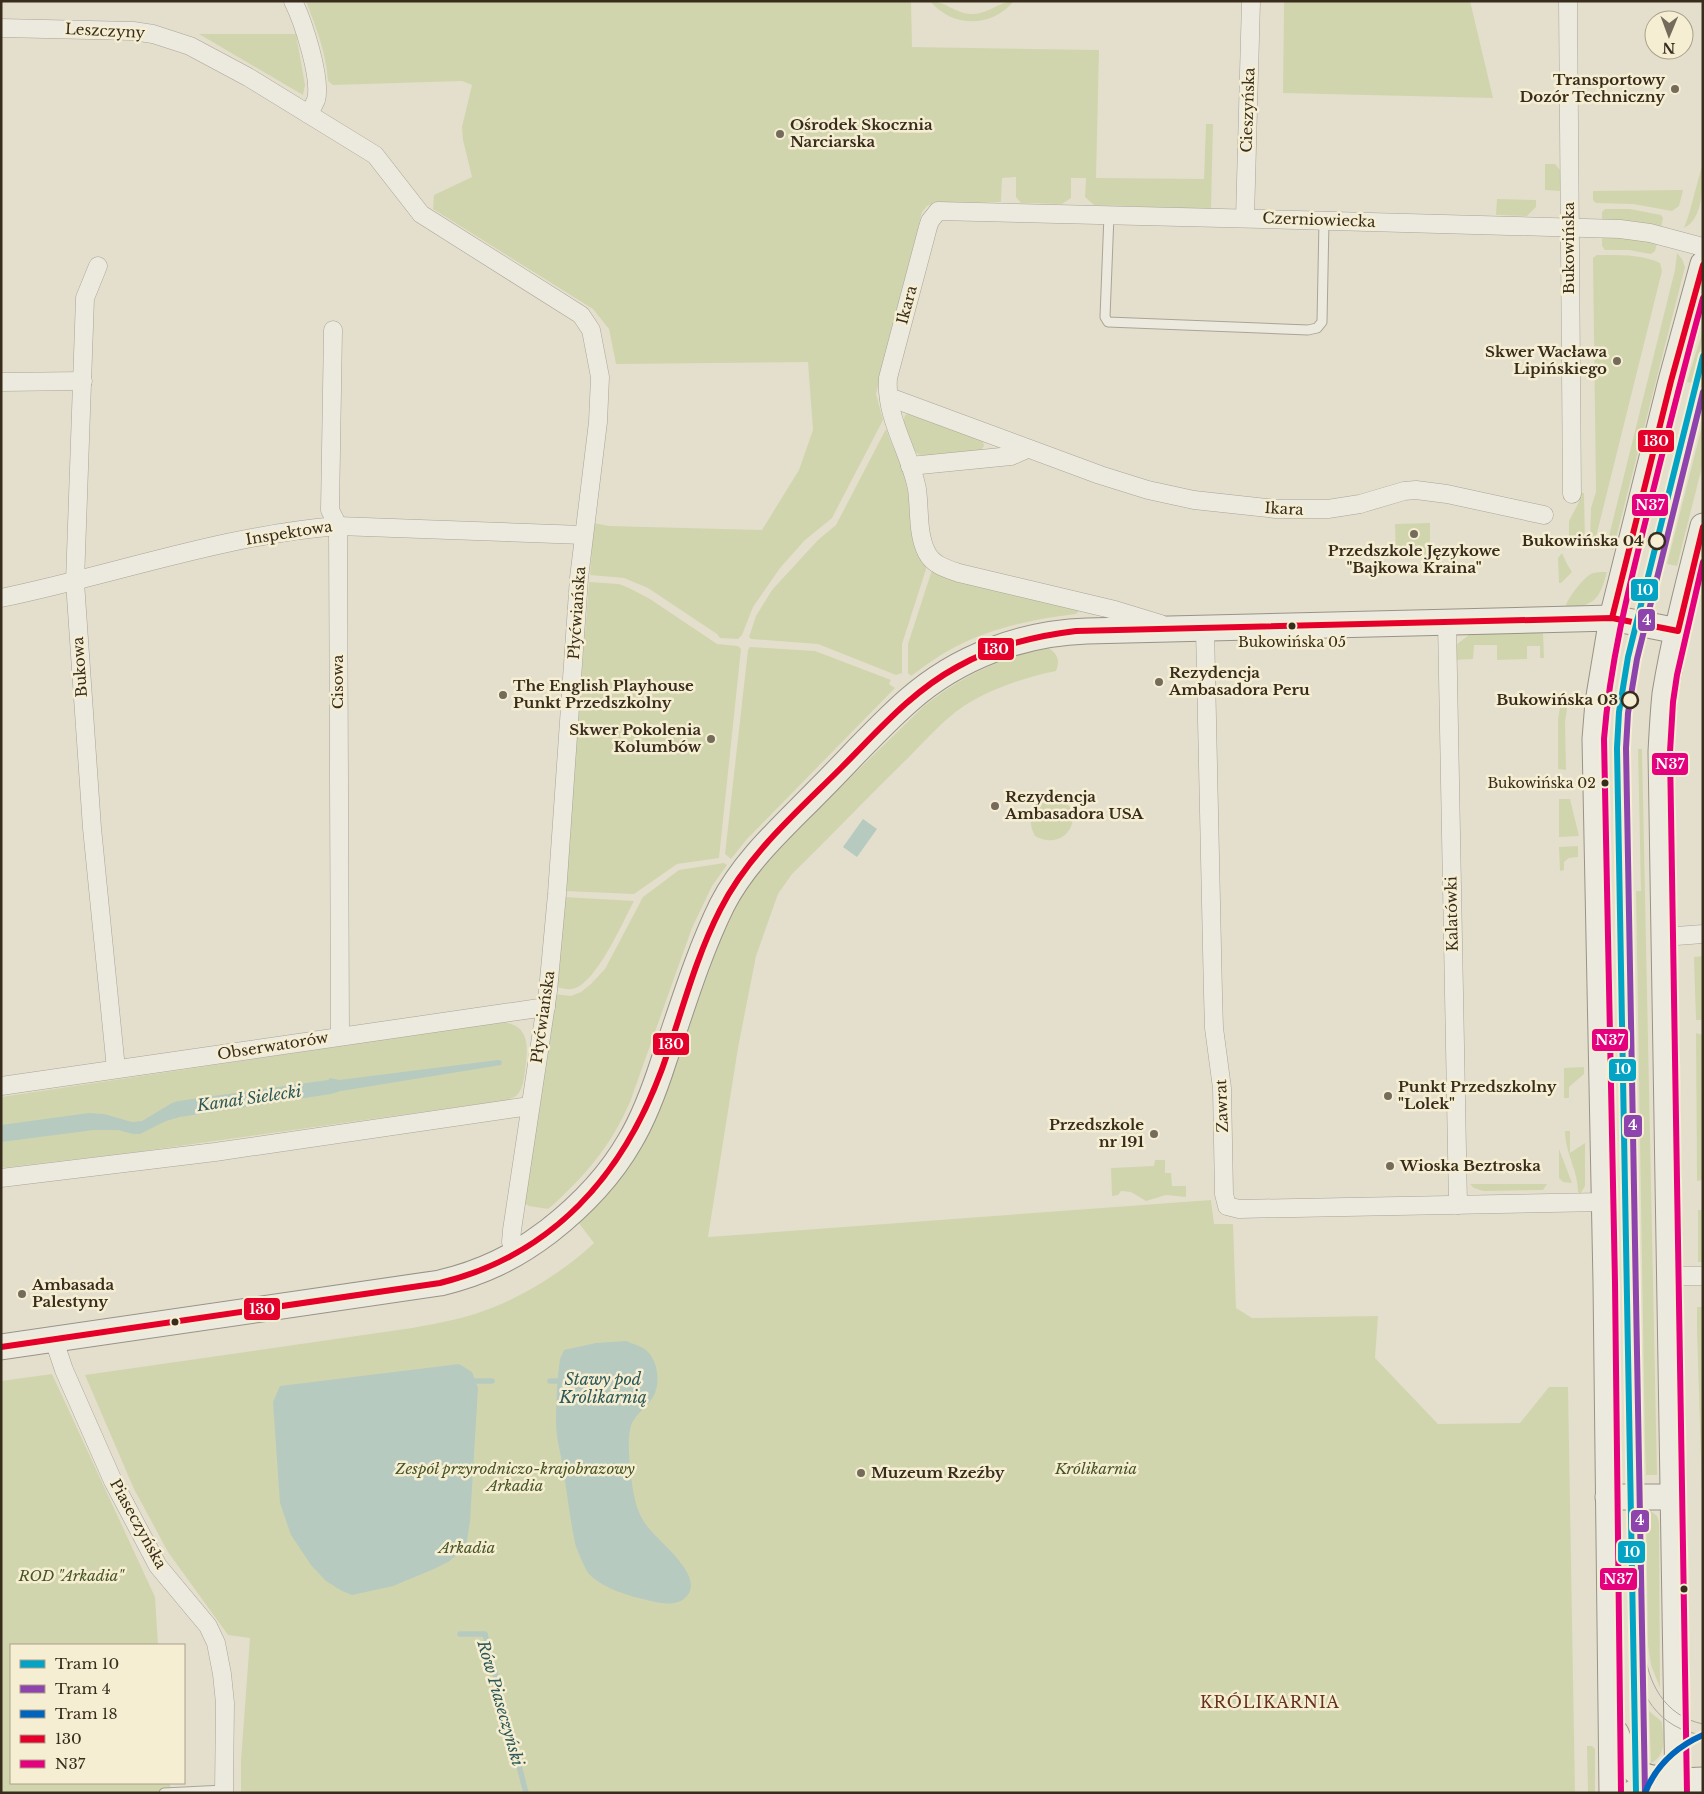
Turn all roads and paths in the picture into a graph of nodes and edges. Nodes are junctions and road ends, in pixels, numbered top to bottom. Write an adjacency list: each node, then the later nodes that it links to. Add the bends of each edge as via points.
1 (293, 1): 5 (street, via 312,55 316,82 316,100)
2 (1251, 1): 8 (street, Cieszyńska)
3 (1568, 1): 10 (street, Bukowińska)
4 (1, 28): 5 (street, Leszczyny, via 153,34 190,46 248,76)
5 (308, 114): 24 (street, Płyćwiańska, via 375,155 421,214 581,316 591,330 600,377 598,422)
6 (934, 215): 7 (street, Czerniowiecka, via 938,211); 17 (street, Ikara, via 928,226 888,378)
7 (1109, 215): 8 (street, Czerniowiecka); 9 (lane, via 1106,320 1112,323 1298,330 1317,328 1322,322)
8 (1245, 218): 9 (street, Czerniowiecka)
9 (1324, 221): 10 (street, Czerniowiecka)
10 (1569, 228): 11 (street, Czerniowiecka, via 1643,232); 20 (street, Bukowińska)
11 (1703, 247)
12 (1703, 264): 27 (main road, via 1668,390)
13 (98, 266): 15 (street, Bukowa, via 84,298)
14 (333, 330): 22 (street, Cisowa, via 330,510)
15 (83, 380): 16 (street); 25 (street, Bukowa)
16 (1, 382)
17 (889, 397): 18 (street, Ikara); 19 (street, Ikara)
18 (1027, 449): 19 (street, via 1011,456); 21 (street, Ikara, via 1148,490 1224,505 1338,509 1416,490)
19 (910, 466): 29 (street, Ikara, via 917,490 921,535 928,555 935,563 988,581 1115,610)
20 (1572, 494)
21 (1544, 516)
22 (338, 526): 24 (street, Inspektowa); 25 (street, Inspektowa, via 264,535); 35 (street, Cisowa)
23 (1703, 526): 31 (main road)
24 (583, 535): 34 (street, Płyćwiańska)
25 (75, 582): 26 (street, Inspektowa); 36 (street, Bukowa, via 92,828)
26 (1, 598)
27 (1612, 618): 28 (main road); 31 (main road); 40 (main road, via 1600,683 1595,739)
28 (1447, 622): 30 (main road); 41 (street, Kalatówki)
29 (1176, 628): 30 (main road); 42 (main road, via 1076,631 1016,642 955,668 904,705 764,847 737,880 709,932 655,1087 631,1139 615,1165 566,1218)
30 (1206, 628): 41 (street, Zawrat, via 1214,1028 1222,1079 1225,1201 1228,1206 1239,1209)
31 (1678, 632): 33 (main road, via 1665,696 1661,752)
32 (1703, 934): 33 (street)
33 (1663, 938): 43 (main road)
34 (546, 1006): 35 (street, Obserwatorów); 38 (street, Płyćwiańska)
35 (340, 1036): 36 (street, Obserwatorów)
36 (116, 1069): 37 (street, Obserwatorów)
37 (1, 1086)
38 (530, 1106): 39 (street, via 215,1152); 42 (street, Płyćwiańska, via 512,1230 511,1242)
39 (1, 1178)
40 (1604, 1202): 41 (street, Zawrat); 47 (main road)
41 (1458, 1205)
42 (516, 1254): 45 (main road, via 488,1269 440,1283)
43 (1670, 1276): 44 (street); 48 (main road)
44 (1703, 1276)
45 (54, 1340): 46 (main road); 52 (street, Piaseczyńska, via 113,1481 158,1566 208,1626 216,1644 226,1702)
46 (1, 1346)
47 (1608, 1497): 48 (main road); 49 (main road)
48 (1673, 1497): 51 (main road)
49 (1612, 1723): 51 (main road, via 1635,1772); 55 (main road)
50 (1703, 1780): 51 (main road)
51 (1678, 1787): 56 (main road, via 1647,1787)
52 (224, 1791): 53 (lane)
53 (171, 1792): 54 (lane)
54 (164, 1793)
55 (1612, 1793)
56 (1633, 1793)

